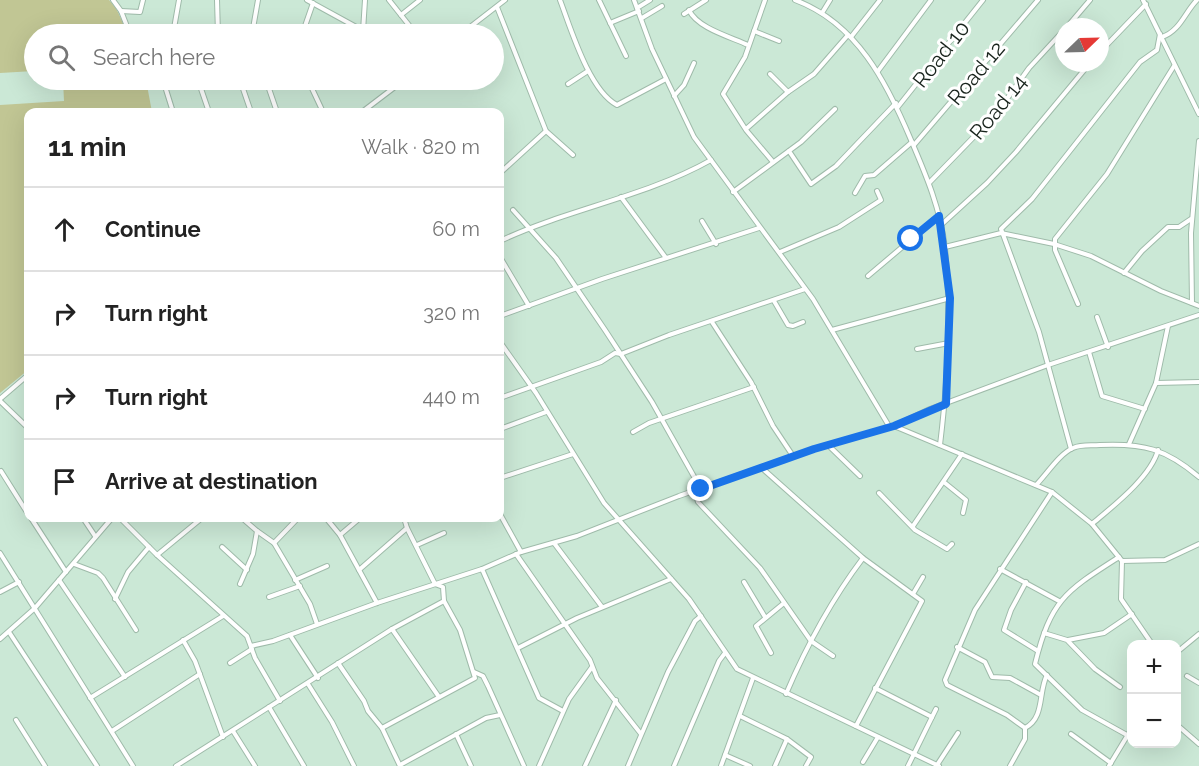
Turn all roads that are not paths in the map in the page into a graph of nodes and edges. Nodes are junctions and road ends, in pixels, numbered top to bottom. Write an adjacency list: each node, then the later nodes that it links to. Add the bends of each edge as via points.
1 (113, 0): 31 (street)
2 (143, 0): 31 (street, via 140,12)
3 (179, 0): 39 (street)
4 (217, 0): 40 (street)
5 (258, 0): 41 (street)
6 (307, 0): 26 (street)
7 (365, 0): 44 (street)
8 (389, 0): 34 (street)
9 (420, 0): 34 (street)
10 (505, 0): 28 (street)
11 (560, 0): 59 (street)
12 (599, 0): 37 (street)
13 (634, 0): 29 (street)
14 (650, 0): 29 (street)
15 (706, 0): 30 (street)
16 (765, 0): 49 (street)
17 (795, 0): 32 (street)
18 (830, 0): 32 (street)
19 (880, 0): 51 (street)
20 (931, 0): 60 (street)
21 (983, 0): 73 (street, Road 10)
22 (1038, 0): 85 (street, Road 12)
23 (1090, 0): 36 (street, Road 14)
24 (1197, 0): 50 (street, via 1170,33)
25 (1144, 2): 50 (street); 54 (street)
26 (313, 3): 42 (street); 43 (street)
27 (662, 6): 35 (street)
28 (497, 7): 46 (street); 47 (street)
29 (638, 9): 35 (street); 37 (street)
30 (689, 10): 33 (street); 55 (street, via 699,20)
31 (121, 11): 38 (street)
32 (822, 13): 51 (street)
33 (684, 14)
34 (401, 15): 45 (street)
35 (642, 18): 63 (street)
36 (1074, 18)
37 (610, 23): 56 (street)
38 (126, 24)
39 (175, 24)
40 (218, 24)
41 (254, 24)
42 (306, 24)
43 (350, 24)
44 (366, 24)
45 (408, 24)
46 (474, 24)
47 (504, 24)
48 (504, 25): 83 (street)
49 (754, 31): 53 (street); 55 (street)
50 (1161, 35): 58 (street); 103 (street, via 1157,50 1140,62 1117,88 1032,199 1002,226)
51 (850, 36): 60 (street); 71 (street, via 814,74)
52 (1055, 39): 91 (street, Road 14, via 996,114)
53 (779, 40)
54 (1109, 42)
55 (748, 45): 82 (street, via 723,94)
56 (626, 56)
57 (694, 63): 72 (street)
58 (1174, 66): 81 (street); 106 (street, via 1107,174)
59 (588, 70): 63 (street, via 594,83 617,105); 64 (street)
60 (878, 71): 73 (street)
61 (1083, 72): 100 (street, via 1016,152)
62 (770, 74): 71 (street)
63 (666, 79): 72 (street)
64 (568, 84)
65 (166, 90): 74 (street)
66 (201, 90): 75 (street)
67 (243, 90): 76 (street)
68 (269, 90): 77 (street)
69 (313, 90): 78 (street)
70 (391, 90): 79 (street)
71 (788, 92): 82 (street)
72 (674, 96): 88 (street, via 694,137)
73 (897, 106): 85 (street); 86 (street, Road 10, via 836,166 811,184)
74 (172, 108)
75 (208, 108)
76 (250, 108)
77 (276, 108)
78 (321, 108)
79 (368, 108)
80 (836, 109): 86 (street)
81 (1199, 114)
82 (746, 127): 89 (street)
83 (546, 131): 87 (street); 90 (street)
84 (1199, 141): 98 (street)
85 (913, 144): 91 (street); 94 (street, Road 12, via 874,176 865,176)
86 (789, 152): 89 (street)
87 (573, 155)
88 (711, 160): 93 (street); 95 (street, via 687,173)
89 (773, 162): 93 (street)
90 (504, 169)
91 (929, 183): 97 (street)
92 (877, 190): 108 (street, via 881,200 860,216)
93 (733, 192): 102 (street)
94 (855, 193)
95 (621, 196): 101 (street); 109 (street)
96 (513, 210): 101 (street)
97 (939, 216): 100 (street); 112 (street)
98 (1192, 218): 111 (street, via 1179,227 1168,226); 117 (street)
99 (702, 221): 105 (street)
100 (941, 225): 107 (street)
101 (529, 227): 104 (street); 113 (street, via 556,258)
102 (759, 228): 105 (street); 108 (street)
103 (1001, 233): 106 (street); 107 (street); 134 (street)
104 (504, 239)
105 (716, 244): 109 (street)
106 (1053, 244): 111 (street, via 1091,256); 118 (street)
107 (945, 247): 115 (street)
108 (780, 252): 114 (street)
109 (666, 258): 113 (street)
110 (504, 264): 119 (street)
111 (1124, 273): 117 (street)
112 (868, 276)
113 (575, 290): 119 (street); 133 (street)
114 (805, 290): 116 (street); 127 (street)
115 (950, 298): 127 (street); 128 (street)
116 (774, 301): 124 (street); 125 (street, via 788,325)
117 (1192, 303): 120 (street)
118 (1078, 304)
119 (529, 306): 121 (street)
120 (1199, 306)
121 (504, 315)
122 (1199, 315): 126 (street)
123 (1097, 317): 129 (street)
124 (712, 322): 133 (street); 139 (street)
125 (803, 322)
126 (1168, 326): 129 (street); 137 (street)
127 (832, 330): 147 (street)
128 (949, 343): 131 (street); 142 (street)
129 (1108, 347): 132 (street)
130 (504, 348): 138 (street)
131 (917, 349)
132 (1089, 352): 134 (street); 143 (street, via 1102,396)
133 (621, 354): 138 (street); 145 (street)
134 (1048, 365): 142 (street); 153 (street)
135 (24, 379): 141 (street)
136 (1199, 382): 137 (street)
137 (1156, 383): 143 (street)
138 (531, 386): 140 (street); 144 (street)
139 (754, 387): 145 (street); 157 (street)
140 (504, 396)
141 (0, 400): 146 (street)
142 (946, 404): 147 (street); 152 (street)
143 (1145, 409): 150 (street)
144 (546, 412): 148 (street); 155 (street)
145 (662, 420): 149 (street); 165 (street)
146 (24, 424)
147 (891, 426): 151 (street); 152 (street)
148 (504, 428)
149 (633, 432)
150 (1129, 444): 153 (street); 154 (street)
151 (828, 445): 157 (street); 160 (street)
152 (940, 445): 156 (street)
153 (1071, 449): 164 (street)
154 (1158, 450): 162 (street); 182 (street, via 1134,485)
155 (573, 454): 161 (street); 170 (street)
156 (963, 454): 163 (street); 164 (street)
157 (793, 456): 158 (street)
158 (763, 469): 165 (street); 199 (street)
159 (1, 471): 168 (street)
160 (860, 476)
161 (504, 477)
162 (1199, 477)
163 (945, 483): 169 (street, via 966,500); 183 (street)
164 (1036, 485): 166 (street)
165 (701, 489): 170 (street); 225 (street, via 696,495 698,502 760,568)
166 (1052, 492): 182 (street); 204 (street)
167 (879, 493): 183 (street)
168 (24, 508)
169 (963, 513)
170 (619, 520): 190 (street); 209 (street)
171 (34, 522): 207 (street)
172 (86, 522): 188 (street)
173 (108, 522): 188 (street)
174 (124, 522): 194 (street)
175 (197, 522): 198 (street)
176 (247, 522): 185 (street)
177 (294, 522): 189 (street)
178 (329, 522): 187 (street)
179 (355, 522): 187 (street)
180 (405, 522): 184 (street)
181 (504, 522): 197 (street)
182 (1092, 524): 200 (street)
183 (913, 526): 191 (street, via 947,549)
184 (407, 528): 193 (street); 206 (street)
185 (257, 531): 189 (street); 205 (street)
186 (444, 533): 193 (street)
187 (340, 535): 206 (street)
188 (95, 536): 201 (street)
189 (274, 543): 211 (street)
190 (554, 543): 197 (street); 226 (street)
191 (952, 544)
192 (1199, 544): 200 (street, via 1165,560)
193 (417, 545): 216 (street)
194 (149, 547): 198 (street); 221 (street, via 128,572)
195 (222, 547): 205 (street)
196 (0, 553): 212 (street)
197 (519, 553): 203 (street); 233 (street)
198 (157, 555): 229 (street)
199 (863, 558): 219 (street); 244 (street)
200 (1121, 559): 223 (street, via 1098,568); 228 (street, via 1121,599)
201 (74, 564): 207 (street); 221 (street, via 98,573)
202 (327, 566): 211 (street)
203 (482, 569): 216 (street); 247 (street)
204 (1000, 569): 214 (street); 245 (street)
205 (247, 570): 215 (street)
206 (359, 570): 224 (street)
207 (66, 572): 210 (street)
208 (923, 577): 219 (street)
209 (671, 579): 226 (street); 230 (street)
210 (59, 580): 227 (street); 260 (street)
211 (295, 580): 217 (street)
212 (19, 582): 218 (street); 227 (street)
213 (744, 582): 231 (street)
214 (1026, 582): 223 (street); 249 (street, via 1004,630)
215 (240, 584)
216 (435, 584): 222 (street, via 443,587); 224 (street)
217 (300, 586): 220 (street); 232 (street)
218 (0, 592)
219 (913, 594): 266 (street, via 922,601 917,615)
220 (269, 597)
221 (115, 598): 235 (street)
222 (444, 601): 234 (street); 256 (street, via 460,630)
223 (1059, 601): 237 (street)
224 (377, 603): 232 (street)
225 (784, 603): 231 (street); 244 (street)
226 (602, 607): 233 (street)
227 (35, 608): 236 (street); 270 (street)
228 (1131, 614): 242 (street, via 1104,633); 243 (street)
229 (223, 616): 241 (street); 246 (street, via 247,636)
230 (701, 616): 251 (street); 288 (street, via 668,672)
231 (765, 617): 250 (street, via 756,627)
232 (317, 624): 239 (street)
233 (566, 624): 247 (street); 255 (street)
234 (392, 629): 254 (street); 269 (street)
235 (136, 630)
236 (9, 632): 240 (street); 301 (street)
237 (1044, 633): 242 (street); 249 (street)
238 (1199, 634): 248 (street)
239 (290, 635): 246 (street); 261 (street)
240 (0, 639)
241 (183, 640): 257 (street); 260 (street)
242 (1067, 640): 265 (street, via 1095,669)
243 (1149, 640)
244 (811, 641): 252 (street); 267 (street)
245 (957, 647): 268 (street, via 985,662 992,677 1010,678); 282 (street, via 945,680 947,685)
246 (252, 648): 253 (street); 272 (street)
247 (518, 648): 275 (street, via 539,698)
248 (1181, 649)
249 (1038, 651): 258 (street, via 1035,666)
250 (771, 652)
251 (725, 653): 262 (street, via 737,669); 313 (street, via 718,661)
252 (833, 656)
253 (230, 663)
254 (338, 663): 261 (street); 281 (street)
255 (592, 667): 271 (street); 275 (street)
256 (473, 671): 269 (street, via 472,681); 276 (street, via 483,676)
257 (200, 674): 285 (street); 292 (street)
258 (1047, 675): 268 (street); 290 (street, via 1082,710)
259 (1187, 676): 263 (street)
260 (125, 677): 270 (street)
261 (318, 678): 264 (street)
262 (753, 678): 267 (street); 277 (street)
263 (1199, 683)
264 (308, 684): 272 (street); 306 (street)
265 (1120, 687)
266 (875, 688): 278 (street); 280 (street)
267 (786, 694): 280 (street)
268 (1041, 695): 282 (street, via 1036,718)
269 (439, 697): 281 (street)
270 (90, 699): 285 (street)
271 (616, 700): 288 (street); 311 (street)
272 (280, 701): 273 (street)
273 (269, 707): 284 (street); 305 (street)
274 (936, 709): 278 (street)
275 (563, 711): 310 (street)
276 (500, 715): 287 (street); 309 (street)
277 (740, 716): 294 (street); 297 (street)
278 (932, 717): 296 (street)
279 (16, 720): 300 (street)
280 (856, 726): 291 (street)
281 (382, 728): 307 (street)
282 (1025, 728): 320 (street, via 1025,739)
283 (1181, 728): 295 (street)
284 (233, 731): 292 (street); 304 (street)
285 (112, 732): 302 (street)
286 (958, 733): 319 (street)
287 (456, 734): 307 (street); 308 (street)
288 (641, 734): 312 (street)
289 (1071, 734): 299 (street)
290 (1127, 734)
291 (878, 736): 296 (street); 298 (street)
292 (223, 737): 303 (street)
293 (1127, 737): 299 (street)
294 (787, 739): 316 (street); 317 (street, via 811,757)
295 (1199, 744)
296 (915, 754): 318 (street); 319 (street)
297 (725, 755): 314 (street); 315 (street)
298 (863, 762)
299 (1110, 764)
300 (43, 765)
301 (97, 766)
302 (133, 766)
303 (176, 766)
304 (255, 766)
305 (304, 766)
306 (354, 766)
307 (400, 766)
308 (471, 766)
309 (524, 766)
310 (539, 766)
311 (585, 766)
312 (628, 766)
313 (674, 766)
314 (721, 766)
315 (750, 766)
316 (775, 766)
317 (806, 766)
318 (908, 766)
319 (938, 766)
320 (1010, 766)

